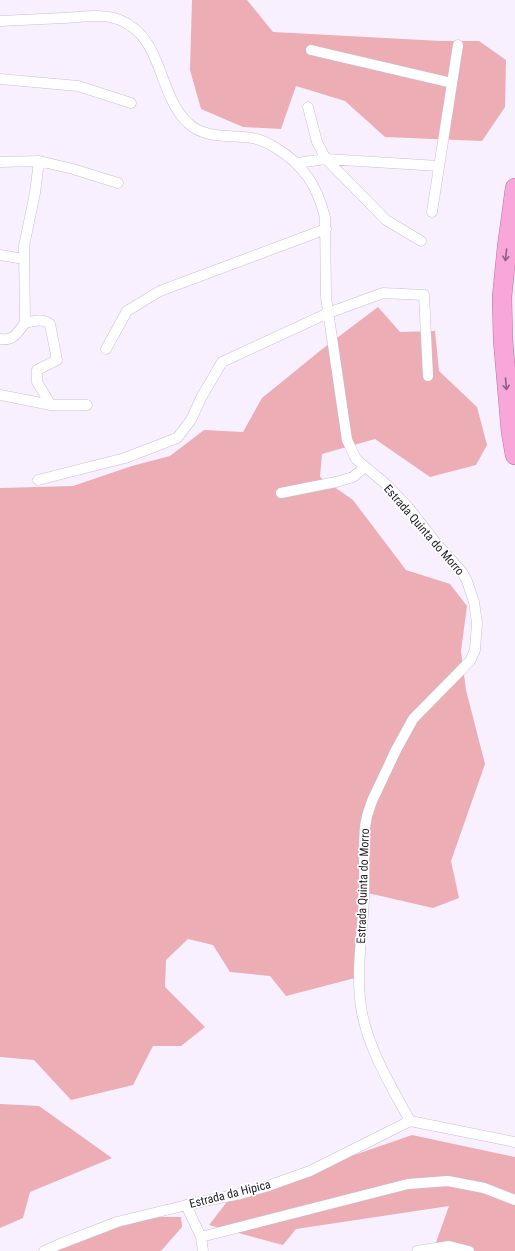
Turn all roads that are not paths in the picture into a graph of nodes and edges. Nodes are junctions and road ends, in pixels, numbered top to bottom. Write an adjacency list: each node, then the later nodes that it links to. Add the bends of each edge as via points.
1 (0, 22): 11 (street, Estrada Quinta do Morro, via 93,16 120,20 139,32 147,41 172,99 188,124 204,133 260,139 287,154)
2 (458, 46): 5 (street)
3 (311, 50): 5 (street)
4 (0, 79): 6 (street, via 78,86)
5 (452, 83): 12 (street)
6 (131, 103)
7 (308, 107): 8 (street, via 317,142)
8 (326, 159): 11 (street); 12 (street); 17 (street, via 386,220)
9 (0, 162): 10 (street)
10 (39, 162): 13 (street); 19 (street)
11 (297, 163): 16 (street, Estrada Quinta do Morro, via 315,188 325,217)
12 (439, 166): 15 (street)
13 (118, 183)
14 (515, 188): 28 (highway, one-way to 28, via 502,297 510,426)
15 (432, 212)
16 (326, 229): 20 (street, Estrada Quinta do Morro, via 325,280); 23 (street, via 160,291 128,311)
17 (421, 241)
18 (0, 255): 19 (street)
19 (24, 259): 21 (street)
20 (328, 313): 24 (street, via 383,293 424,295); 29 (street, Estrada Quinta do Morro, via 347,440 356,459); 30 (street, via 222,362 200,398 191,420 177,438 125,458)
21 (25, 323): 22 (street, via 15,337); 27 (street, via 37,320 50,324 57,360 37,370 37,382)
22 (0, 339)
23 (106, 349)
24 (428, 376)
25 (0, 395): 27 (street)
26 (87, 404): 27 (street)
27 (51, 405)
28 (515, 455)
29 (365, 467): 31 (street, via 352,477 336,482); 32 (street, Estrada Quinta do Morro, via 398,496 462,572 474,602 477,623 475,650 470,661 413,719 372,801 365,827 359,981 361,1006 376,1057)
30 (38, 480)
31 (281, 493)
32 (410, 1121): 33 (street); 35 (street, Estrada da Hipica, via 310,1171 240,1194)
33 (515, 1142)
34 (515, 1200): 36 (street, via 484,1188 448,1181 408,1184)
35 (186, 1205): 36 (street); 37 (street, Estrada da Hipica, via 117,1222)
36 (201, 1237): 38 (street)
37 (44, 1251)
38 (203, 1251)
39 (417, 1251): 40 (street, via 449,1246)
40 (469, 1251)

